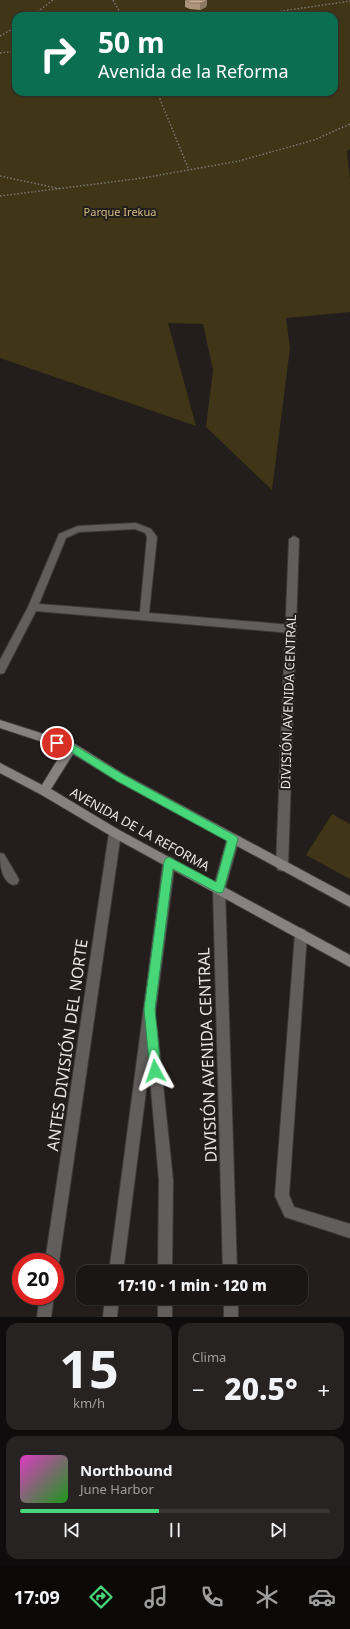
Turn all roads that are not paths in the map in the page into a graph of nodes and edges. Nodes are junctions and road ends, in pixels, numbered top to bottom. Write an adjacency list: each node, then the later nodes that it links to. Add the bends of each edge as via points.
1 (294, 539): 4 (street, DIVISIÓN AVENIDA CENTRAL)
2 (33, 607): 3 (street); 3 (street, via 62,536 78,529 136,526 148,531 152,537); 5 (street)
3 (144, 616): 4 (street)
4 (291, 629): 14 (street, DIVISIÓN AVENIDA CENTRAL)
5 (0, 670)
6 (0, 724): 7 (main road)
7 (71, 747): 9 (main road); 11 (main road, via 121,778)
8 (0, 768): 9 (main road, AVENIDA DE LA REFORMA)
9 (44, 791): 10 (main road, AVENIDA DE LA REFORMA)
10 (115, 833): 13 (main road, AVENIDA DE LA REFORMA); 22 (street, ANTES DIVISIÓN DEL NORTE)
11 (233, 839): 14 (main road); 16 (street, DIVISIÓN AVENIDA CENTRAL)
12 (0, 858): 15 (street)
13 (169, 862): 16 (main road, AVENIDA DE LA REFORMA); 20 (street)
14 (282, 866): 17 (main road)
15 (13, 880)
16 (220, 889): 18 (main road, AVENIDA DE LA REFORMA); 25 (street, DIVISIÓN AVENIDA CENTRAL)
17 (350, 902)
18 (301, 934): 19 (main road, AVENIDA DE LA REFORMA); 21 (street, via 282,1196 290,1212)
19 (350, 960)
20 (150, 1009): 23 (street); 24 (street, via 166,1180)
21 (350, 1231)
22 (53, 1253)
23 (117, 1265)
24 (165, 1265)
25 (230, 1265)
26 (46, 1305): 30 (street)
27 (111, 1305): 31 (street)
28 (165, 1305): 32 (street)
29 (230, 1305): 33 (street)
30 (44, 1317)
31 (110, 1317)
32 (165, 1317)
33 (231, 1317)

